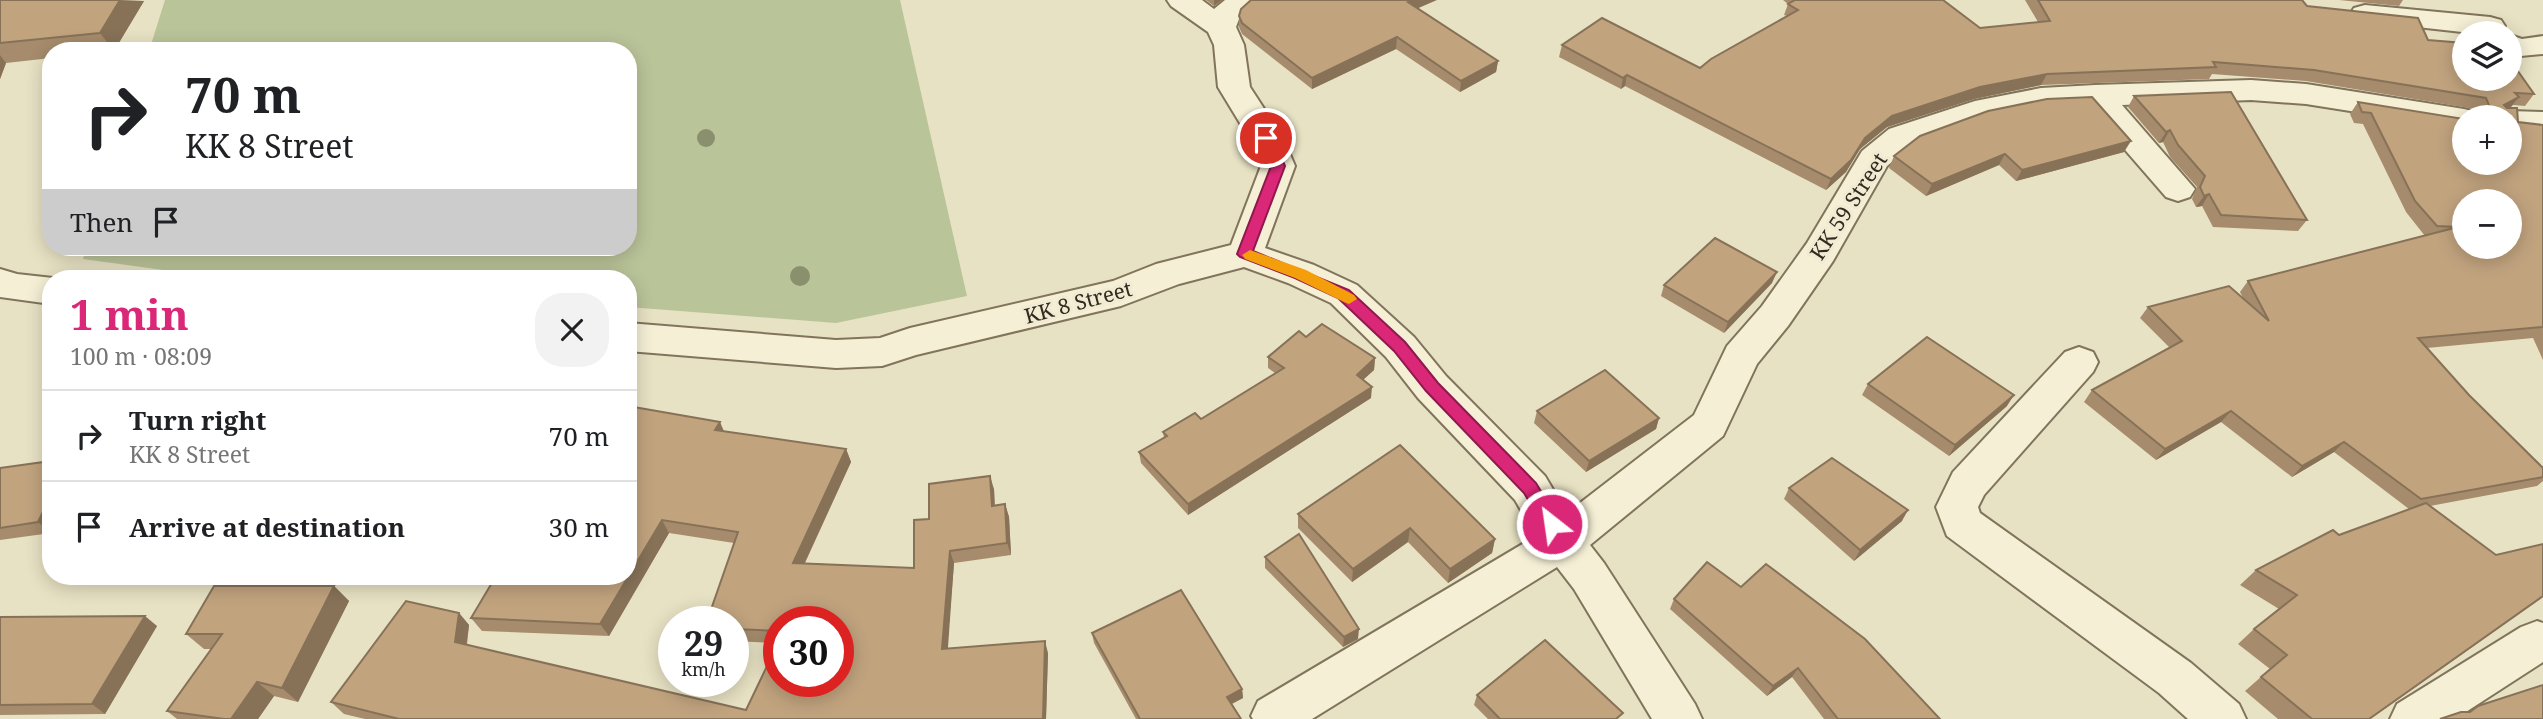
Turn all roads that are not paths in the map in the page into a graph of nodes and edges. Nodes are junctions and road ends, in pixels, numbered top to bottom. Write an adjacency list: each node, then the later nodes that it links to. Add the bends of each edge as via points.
1 (1182, 0): 6 (street)
2 (1244, 0): 6 (street, via 1225,15)
3 (2453, 0): 5 (street)
4 (2338, 11): 7 (street)
5 (2483, 21)
6 (1221, 27): 15 (street, via 1229,45 1234,87 1278,166)
7 (2452, 30)
8 (2522, 51): 9 (street)
9 (2543, 72)
10 (2095, 95): 11 (street, KK 59 Street, via 2251,90); 14 (street); 20 (street, KK 59 Street, via 2041,98 1975,110 1927,125 1887,146 1857,186 1820,252 1741,356 1709,425)
11 (2452, 117)
12 (2522, 122): 13 (street)
13 (2543, 122)
14 (2178, 189)
15 (1245, 254): 18 (street, KK 8 Street, via 1169,273 1121,293 883,352 836,354); 20 (street, via 1344,294 1362,310 1530,488)
16 (0, 282): 17 (street)
17 (42, 290)
18 (637, 338)
19 (2079, 362): 24 (street, via 1968,484 1957,508 1962,523 2175,678)
20 (1562, 542): 22 (street, KK 59 Street); 23 (street, via 1590,576)
21 (2537, 641): 25 (street)
22 (1275, 716)
23 (1678, 719)
24 (2222, 719)
25 (2414, 719)

